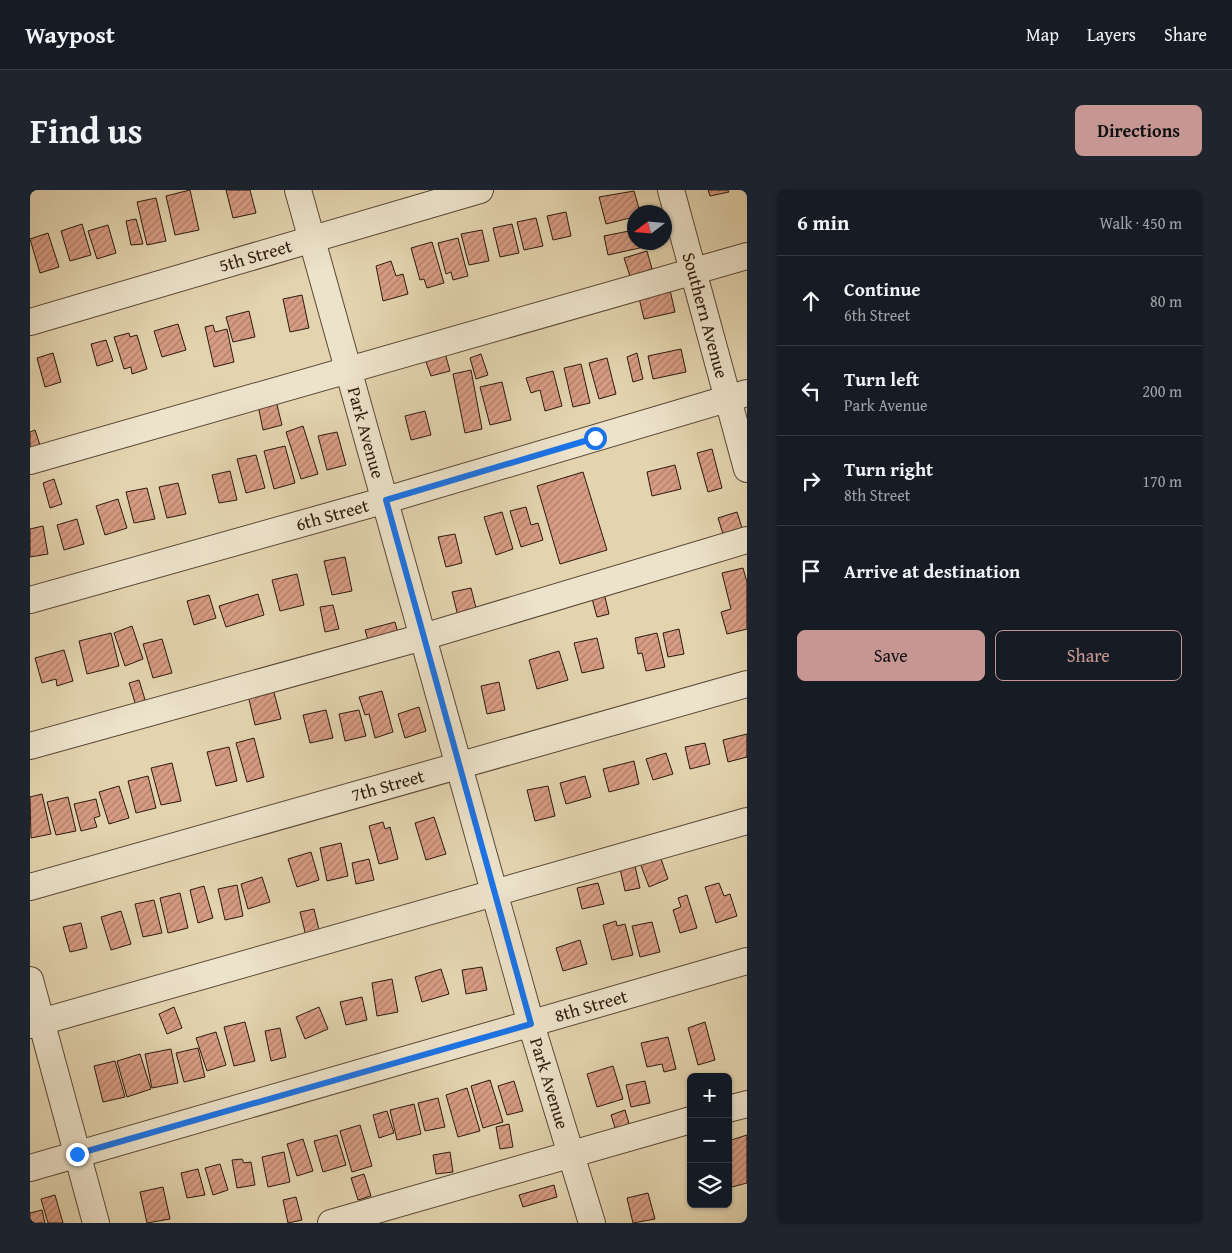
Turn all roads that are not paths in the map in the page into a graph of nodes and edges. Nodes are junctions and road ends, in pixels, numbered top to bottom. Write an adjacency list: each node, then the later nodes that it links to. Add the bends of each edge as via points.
1 (298, 190): 4 (street, Park Avenue)
2 (480, 190): 4 (street, 5th Street)
3 (671, 190): 6 (street, Southern Avenue)
4 (312, 239): 7 (street, 5th Street); 8 (street, Park Avenue)
5 (747, 256): 6 (street)
6 (693, 272): 8 (street); 9 (street, Southern Avenue)
7 (30, 322)
8 (349, 370): 10 (street); 12 (street, Park Avenue)
9 (737, 396): 11 (street, Southern Avenue); 12 (street, 6th Street)
10 (30, 461)
11 (747, 469)
12 (386, 500): 14 (street, 6th Street); 15 (street, Park Avenue)
13 (747, 540): 15 (street)
14 (30, 600)
15 (423, 637): 17 (street); 18 (street, Park Avenue)
16 (747, 684): 18 (street, 7th Street)
17 (30, 746)
18 (458, 766): 20 (street, 7th Street); 21 (street, Park Avenue)
19 (747, 821): 21 (street)
20 (30, 887)
21 (494, 894): 24 (street); 25 (street, Park Avenue)
22 (747, 961): 25 (street, 8th Street)
23 (30, 980): 24 (street)
24 (36, 1024): 29 (street)
25 (531, 1024): 29 (street, 8th Street); 30 (street, Park Avenue)
26 (747, 1104): 27 (street)
27 (732, 1108)
28 (687, 1121): 30 (street)
29 (77, 1154): 31 (street, 8th Street); 32 (street)
30 (571, 1155): 33 (street); 34 (street, Park Avenue)
31 (30, 1168)
32 (96, 1223)
33 (331, 1223)
34 (592, 1223)

